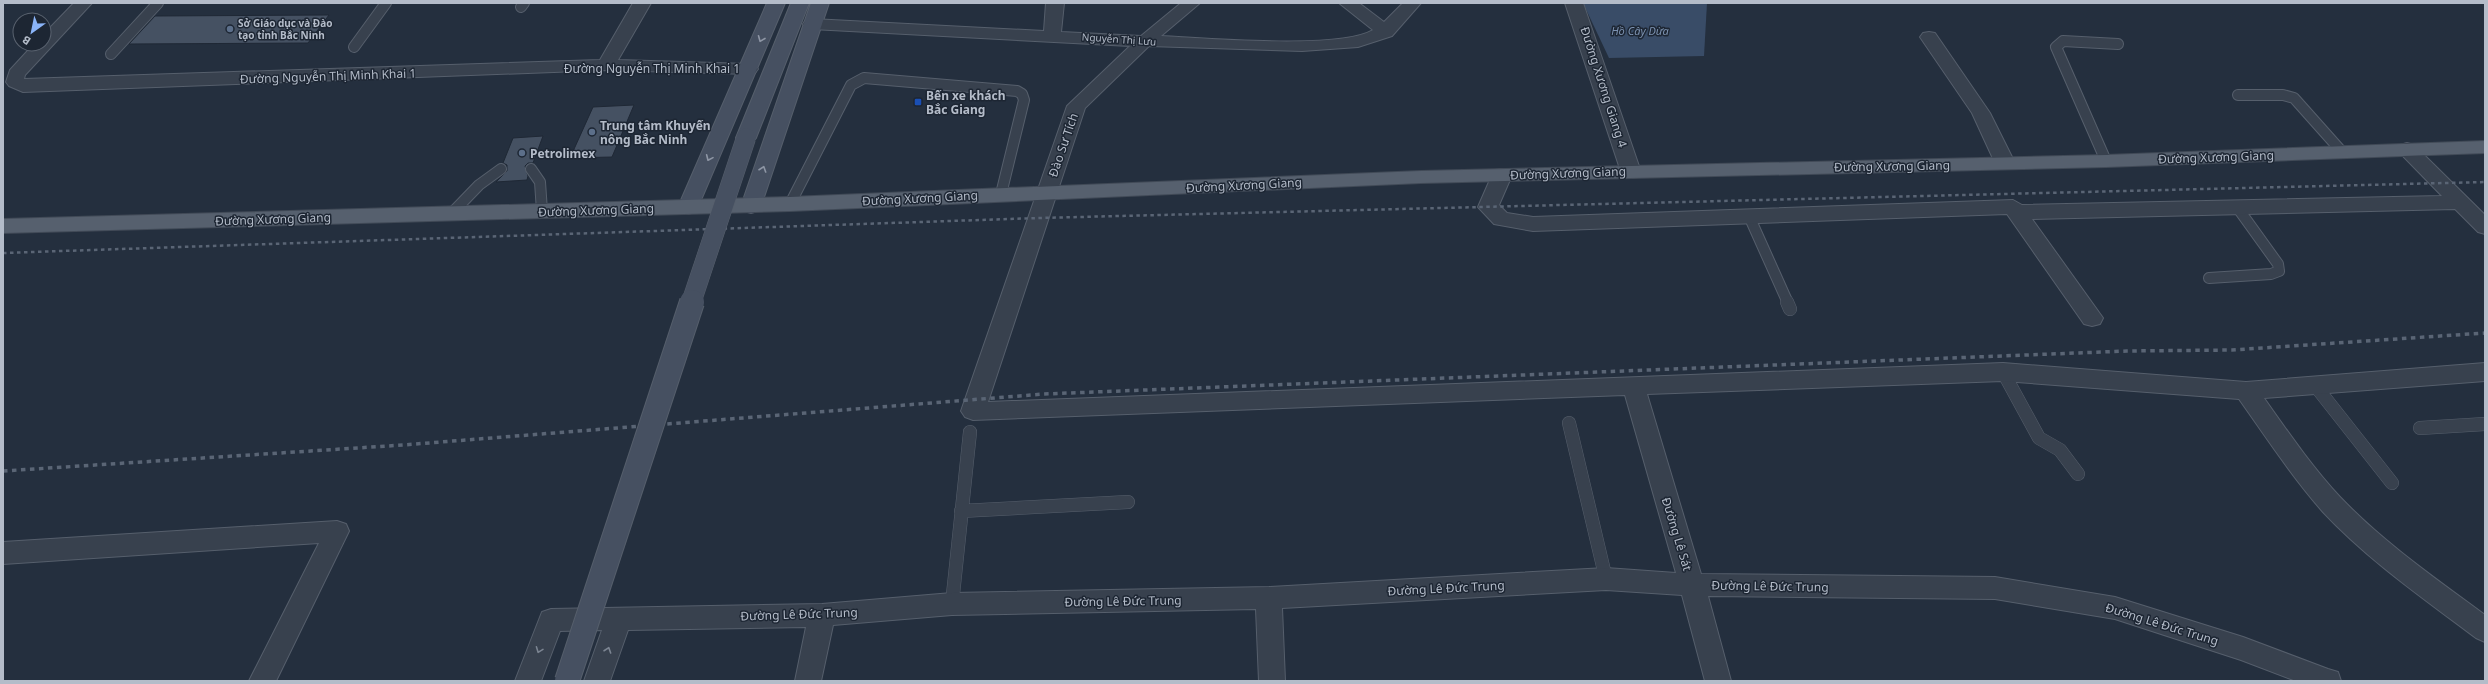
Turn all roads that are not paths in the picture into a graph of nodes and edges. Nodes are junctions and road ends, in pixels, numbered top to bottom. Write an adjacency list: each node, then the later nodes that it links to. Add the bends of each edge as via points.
1 (83, 3): 21 (street, Đường Nguyễn Thị Minh Khai 1, via 16,74 15,82 23,86)
2 (158, 3): 20 (lane)
3 (386, 3): 19 (lane)
4 (642, 3): 21 (street)
5 (800, 3): 72 (main road, bridge, via 746,138)
6 (820, 3): 13 (main road)
7 (1055, 3): 15 (street)
8 (1191, 3): 17 (street, Đào Sư Tích)
9 (1348, 3): 14 (street)
10 (1412, 3): 14 (street, Nguyễn Thị Lưu)
11 (1574, 3): 31 (street, Đường Xương Giang 4)
12 (774, 4): 22 (main road, one-way to 22)
13 (812, 24): 15 (street, Nguyễn Thị Lưu); 37 (main road, one-way to 13)
14 (1386, 32): 17 (street, Nguyễn Thị Lưu, via 1360,42 1314,45)
15 (1052, 35): 17 (street, Nguyễn Thị Lưu)
16 (1929, 37): 28 (street, via 1980,113)
17 (1145, 41): 33 (street, Đào Sư Tích, via 1076,106)
18 (2118, 44): 27 (lane, via 2064,41 2056,47)
19 (354, 47)
20 (111, 54)
21 (606, 66): 22 (street, Đường Nguyễn Thị Minh Khai 1)
22 (749, 69): 38 (main road, one-way to 38)
23 (2238, 95): 26 (lane, via 2283,95 2294,98)
24 (2485, 146): 25 (main road, Đường Xương Giang)
25 (2407, 149): 26 (main road, Đường Xương Giang); 35 (street)
26 (2343, 153): 27 (main road, Đường Xương Giang)
27 (2106, 161): 28 (main road, Đường Xương Giang)
28 (2005, 163): 31 (main road, Đường Xương Giang)
29 (501, 169): 42 (lane, via 478,185)
30 (531, 169): 40 (lane, via 538,174 541,183)
31 (1631, 172): 32 (main road, Đường Xương Giang)
32 (1502, 175): 33 (main road, Đường Xương Giang); 43 (street, via 1488,207 1501,219 1533,224)
33 (1046, 193): 34 (main road, Đường Xương Giang); 52 (street, Đào Sư Tích, via 973,411)
34 (1001, 194): 36 (main road, Đường Xương Giang); 36 (lane, via 1024,100 1022,94 1017,91 864,78 851,85)
35 (2460, 202): 39 (street); 45 (street)
36 (790, 204): 37 (main road, Đường Xương Giang)
37 (751, 206): 38 (main road, Đường Xương Giang)
38 (688, 207): 40 (main road, Đường Xương Giang)
39 (2237, 207): 41 (street); 46 (lane, via 2278,264 2280,271 2271,274)
40 (542, 211): 42 (main road, Đường Xương Giang)
41 (2018, 212): 43 (street, via 2009,206); 48 (street)
42 (451, 214): 44 (main road, Đường Xương Giang)
43 (1749, 216): 47 (lane)
44 (3, 226)
45 (2485, 227)
46 (2209, 278)
47 (1790, 309)
48 (2092, 318)
49 (2003, 372): 52 (street); 53 (street); 58 (lane, via 2039,438 2060,450)
50 (2485, 372): 51 (street)
51 (2314, 384): 53 (street); 59 (lane)
52 (1634, 387): 64 (street, Đường Lê Sát)
53 (2246, 391): 69 (street, via 2309,477 2344,518 2386,555)
54 (1569, 423): 63 (lane)
55 (2485, 424): 56 (lane)
56 (2420, 428)
57 (970, 432): 61 (lane)
58 (2078, 474)
59 (2392, 483)
60 (1128, 502): 61 (lane)
61 (961, 511): 66 (lane)
62 (3, 553): 70 (street, via 337,531)
63 (1606, 579): 64 (street, Đường Lê Đức Trung); 65 (street, Đường Lê Đức Trung)
64 (1692, 585): 76 (street, Đường Lê Sát); 77 (street, Đường Lê Đức Trung, via 1995,588 2115,608 2243,649)
65 (1269, 598): 66 (street, Đường Lê Đức Trung); 75 (street)
66 (952, 604): 67 (street, Đường Lê Đức Trung)
67 (822, 615): 68 (street, Đường Lê Đức Trung); 74 (street)
68 (619, 619): 71 (street, Đường Lê Đức Trung, one-way to 71, via 551,620); 73 (street, one-way to 68)
69 (2485, 630)
70 (262, 681)
71 (528, 681)
72 (567, 681)
73 (597, 681)
74 (808, 681)
75 (1272, 681)
76 (1718, 681)
77 (2328, 681)

